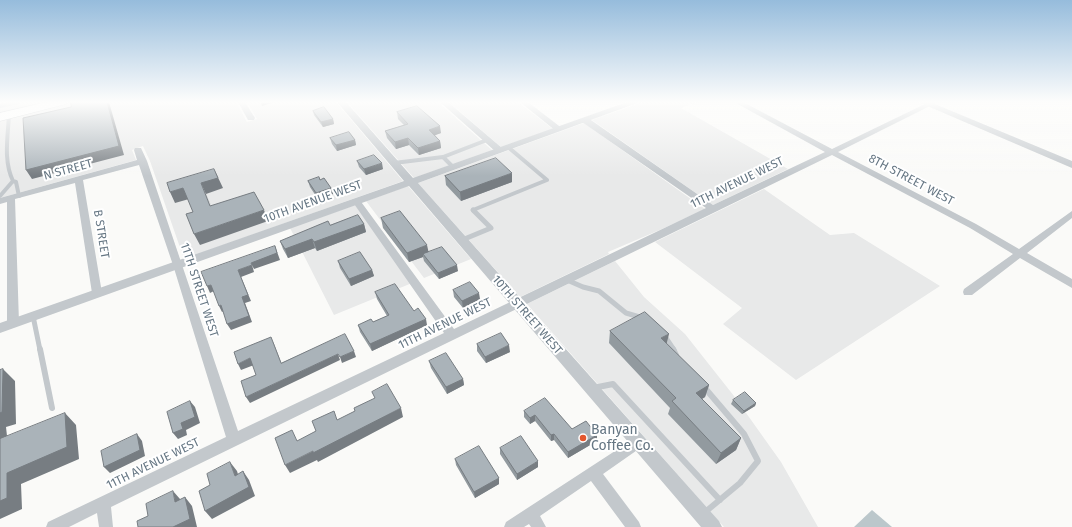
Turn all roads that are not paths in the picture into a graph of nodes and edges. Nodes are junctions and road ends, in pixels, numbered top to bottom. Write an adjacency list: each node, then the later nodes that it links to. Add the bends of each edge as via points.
1 (6, 127): 21 (lane, via 9,174)
2 (362, 127): 17 (street, 10TH STREET WEST)
3 (471, 127): 11 (street)
4 (556, 127): 10 (street)
5 (566, 127): 10 (street, 10TH AVENUE WEST)
6 (594, 127): 27 (street)
7 (784, 127): 14 (street, 8TH STREET WEST)
8 (882, 127): 14 (street, 11TH AVENUE WEST)
9 (983, 127): 18 (street)
10 (559, 129): 12 (street, 10TH AVENUE WEST)
11 (487, 140): 12 (street); 15 (lane)
12 (503, 149): 19 (street, 10TH AVENUE WEST); 29 (lane, via 547,180 473,210 491,228)
13 (138, 150): 16 (street, 11TH STREET WEST)
14 (832, 152): 27 (street, 11TH AVENUE WEST); 30 (street, 8TH STREET WEST)
15 (442, 157): 17 (lane); 19 (lane)
16 (143, 161): 20 (street, N STREET); 31 (street, 11TH STREET WEST)
17 (394, 163): 22 (street, 10TH STREET WEST)
18 (1072, 165)
19 (453, 167): 22 (street, 10TH AVENUE WEST)
20 (79, 179): 24 (street, N STREET); 35 (street, B STREET)
21 (13, 181): 23 (lane); 24 (lane, via 16,182)
22 (411, 182): 26 (street, 10TH AVENUE WEST); 29 (street, 10TH STREET WEST)
23 (0, 196)
24 (15, 197): 25 (street, N STREET); 39 (street)
25 (0, 201)
26 (356, 201): 31 (street, 10TH AVENUE WEST); 42 (street)
27 (713, 209): 32 (street, 11TH AVENUE WEST)
28 (1072, 214): 30 (street)
29 (462, 240): 36 (street, 10TH STREET WEST)
30 (1020, 253): 33 (street, 8TH STREET WEST); 34 (street)
31 (178, 265): 35 (street, 10TH AVENUE WEST); 47 (street, 11TH STREET WEST)
32 (567, 280): 36 (street, 11TH AVENUE WEST); 38 (lane, via 598,291 626,313)
33 (1072, 284)
34 (968, 292)
35 (97, 293): 37 (street, 10TH AVENUE WEST)
36 (517, 303): 42 (street, 11TH AVENUE WEST); 45 (street, 10TH STREET WEST)
37 (33, 316): 39 (street, 10TH AVENUE WEST); 46 (lane)
38 (647, 320)
39 (13, 323): 40 (street, 10TH AVENUE WEST)
40 (0, 328)
41 (658, 328): 43 (lane)
42 (452, 335): 47 (street, 11TH AVENUE WEST)
43 (679, 359)
44 (698, 381): 50 (lane, via 744,434 758,460 750,474)
45 (592, 388): 48 (street, 10TH STREET WEST); 50 (lane, via 613,384)
46 (52, 408)
47 (234, 440): 51 (street, 11TH AVENUE WEST)
48 (638, 442): 49 (street); 53 (street, 10TH STREET WEST)
49 (593, 472): 52 (street); 58 (street)
50 (720, 500): 53 (lane)
51 (103, 503): 54 (street, 11TH AVENUE WEST); 55 (street)
52 (531, 514): 56 (street); 57 (street)
53 (702, 515): 59 (street, 10TH STREET WEST)
54 (53, 527)
55 (106, 527)
56 (511, 527)
57 (539, 527)
58 (634, 527)
59 (713, 527)

